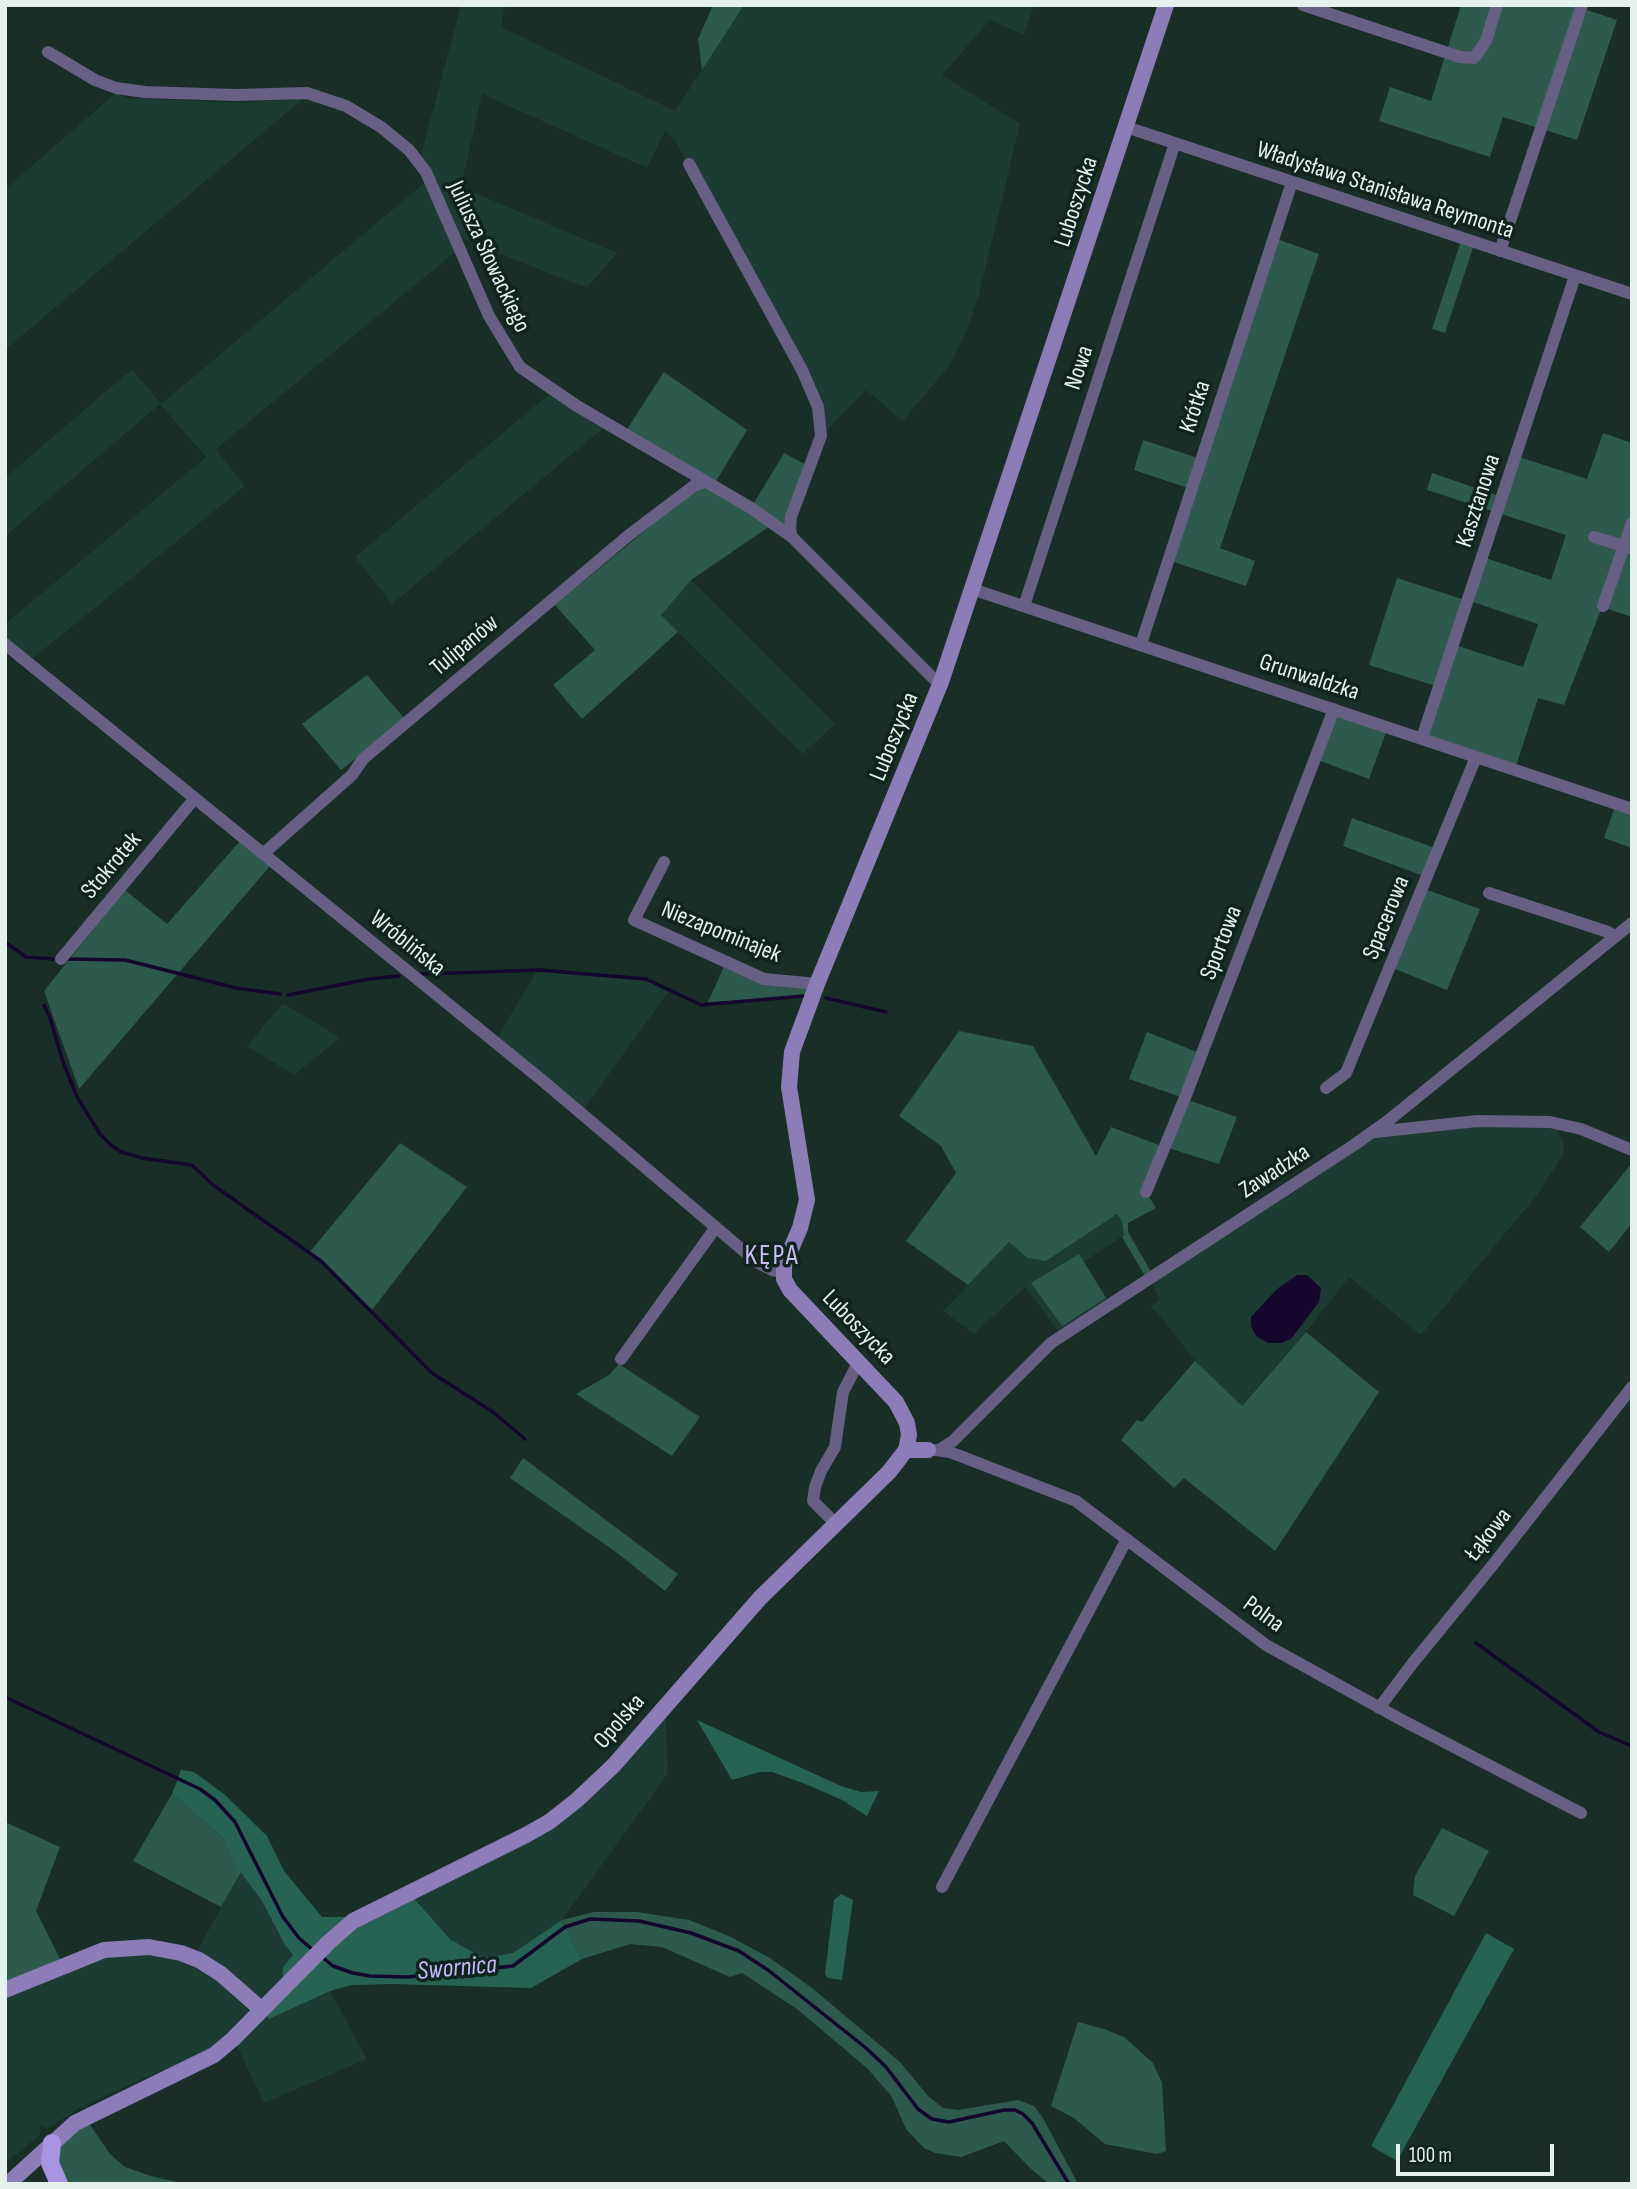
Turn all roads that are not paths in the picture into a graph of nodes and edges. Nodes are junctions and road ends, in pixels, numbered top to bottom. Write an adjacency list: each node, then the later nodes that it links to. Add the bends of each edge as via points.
1 (1166, 5): 6 (street, Luboszycka)
2 (1303, 5): 3 (street, via 1474,58 1486,41)
3 (1497, 5)
4 (1582, 5): 10 (street)
5 (48, 52): 13 (street, Juliusza Słowackiego, via 116,88 236,95 307,93 345,106 381,127 409,150 426,172 489,317 520,367)
6 (1126, 127): 7 (street, Władysława Stanisława Reymonta); 18 (street, Luboszycka)
7 (1175, 143): 9 (street, Władysława Stanisława Reymonta); 19 (street, Nowa)
8 (689, 164): 15 (street, via 818,407 819,445 791,517)
9 (1292, 183): 10 (street, Władysława Stanisława Reymonta); 21 (street, Krótka)
10 (1500, 251): 11 (street, Władysława Stanisława Reymonta)
11 (1575, 276): 12 (street, Władysława Stanisława Reymonta); 25 (street, Kasztanowa)
12 (1632, 294)
13 (705, 482): 15 (street, Juliusza Słowackiego); 29 (street, Tulipanów, via 619,544 363,760)
14 (1632, 523): 17 (street)
15 (792, 537): 23 (street, Juliusza Słowackiego)
16 (1594, 537): 17 (street)
17 (1628, 547): 20 (street)
18 (972, 589): 19 (street, Grunwaldzka); 23 (street, Luboszycka)
19 (1024, 606): 21 (street, Grunwaldzka)
20 (1603, 606)
21 (1141, 644): 24 (street, Grunwaldzka)
22 (5, 645): 27 (street, Wróblińska)
23 (941, 682): 35 (street, Luboszycka)
24 (1334, 709): 25 (street, Grunwaldzka); 39 (street, Sportowa)
25 (1422, 738): 26 (street, Grunwaldzka)
26 (1476, 757): 28 (street, Grunwaldzka); 36 (street, Spacerowa, via 1346,1073)
27 (195, 798): 29 (street, Wróblińska); 34 (street, Stokrotek)
28 (1632, 809)
29 (263, 854): 40 (street, Wróblińska)
30 (664, 862): 35 (street, Niezapominajek, via 634,920 764,979)
31 (1489, 893): 33 (street)
32 (1632, 923): 33 (street, Zawadzka)
33 (1615, 937): 37 (street, Zawadzka)
34 (61, 959)
35 (817, 984): 41 (street, Luboszycka, via 798,1031 789,1074 807,1200)
36 (1326, 1088)
37 (1373, 1132): 38 (street, via 1477,1121 1550,1122); 46 (street, Zawadzka, via 1051,1343 953,1441)
38 (1632, 1150)
39 (1146, 1192)
40 (716, 1227): 41 (street, Wróblińska, via 758,1263); 42 (street)
41 (783, 1272): 43 (street, Luboszycka, via 790,1290)
42 (621, 1359)
43 (859, 1362): 45 (street, Luboszycka, via 901,1411 909,1435); 47 (street, via 843,1392 835,1447 821,1471 813,1501)
44 (1632, 1387): 49 (street, Łąkowa)
45 (906, 1450): 46 (street); 47 (street, Opolska)
46 (933, 1450): 48 (street, Polna, via 950,1452 1076,1501)
47 (837, 1525): 53 (street, Opolska, via 760,1598 614,1765 577,1800 526,1835 360,1917)
48 (1127, 1539): 49 (street, Polna, via 1266,1645); 51 (street)
49 (1380, 1708): 50 (street, Polna)
50 (1581, 1812)
51 (942, 1887)
52 (5, 1990): 53 (street, via 104,1950 149,1947 199,1961)
53 (262, 2010): 54 (street, Opolska, via 214,2055 75,2123)
54 (51, 2143): 55 (street, Opolska); 56 (main road, via 50,2162)
55 (8, 2184)
56 (59, 2184)

